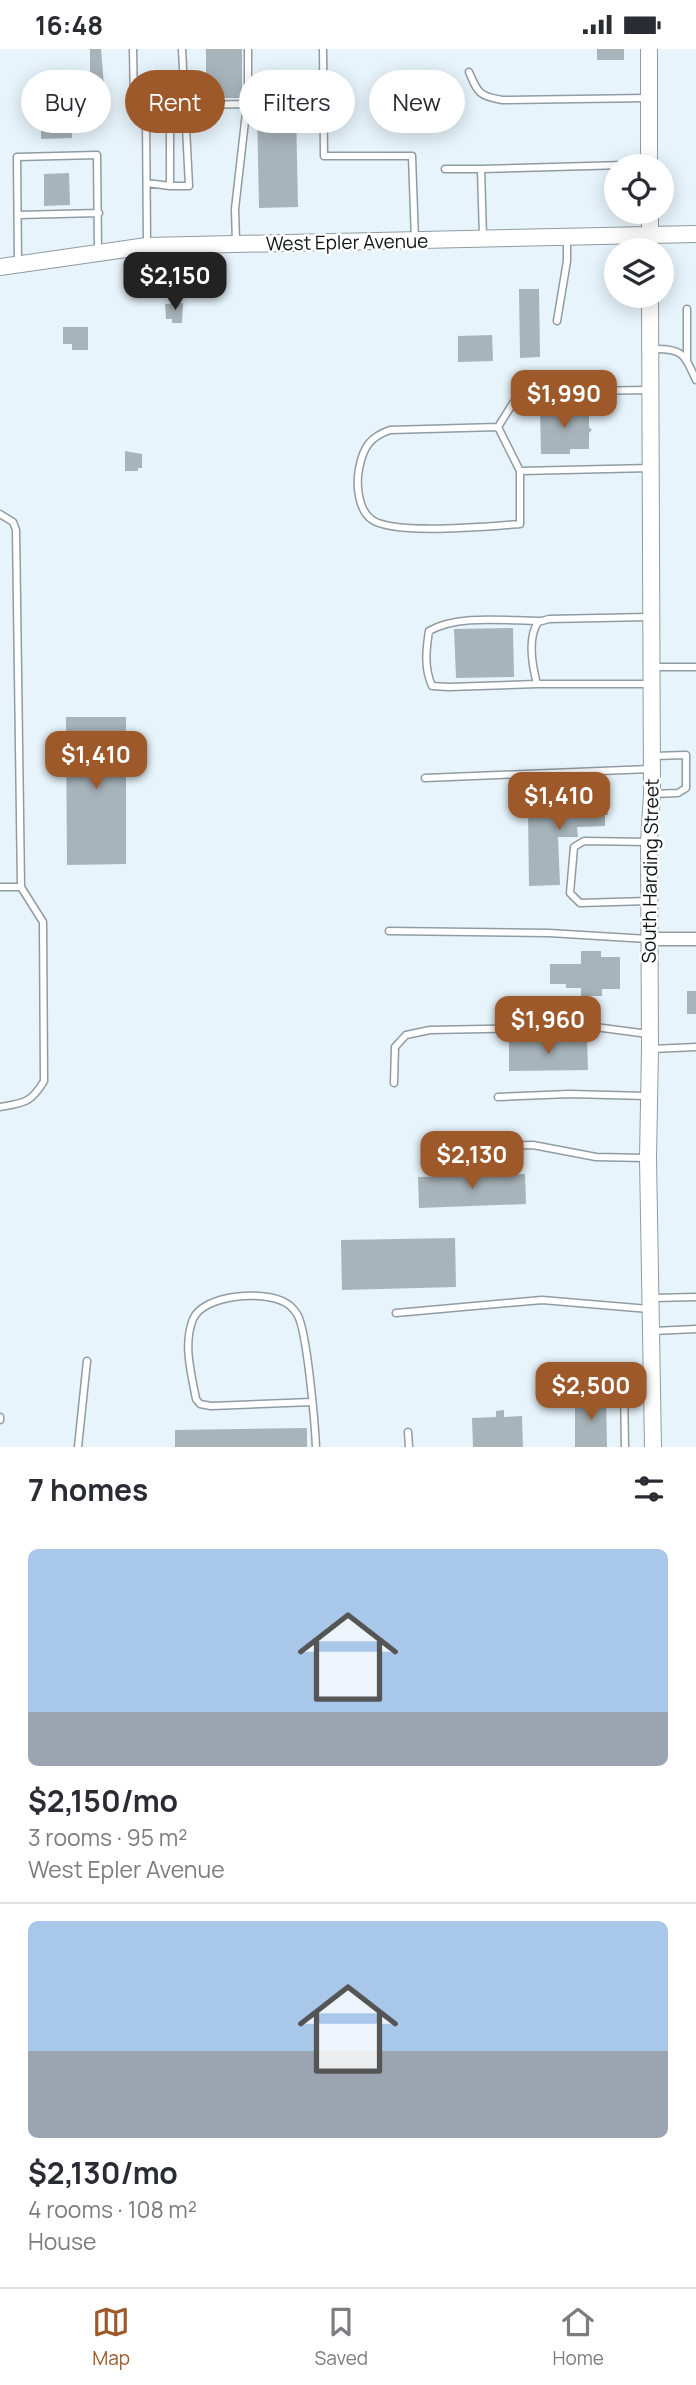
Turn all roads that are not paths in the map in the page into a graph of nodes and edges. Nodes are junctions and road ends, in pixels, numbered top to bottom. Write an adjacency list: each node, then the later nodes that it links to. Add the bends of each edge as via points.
1 (133, 49): 6 (lane)
2 (182, 49): 7 (lane)
3 (248, 49): 8 (lane)
4 (323, 49): 28 (lane, via 324,156 412,156)
5 (649, 49): 10 (street)
6 (133, 70)
7 (184, 70)
8 (247, 70)
9 (469, 72): 10 (lane, via 485,97 502,100)
10 (649, 98): 15 (street)
11 (146, 133): 19 (lane)
12 (170, 133): 20 (lane)
13 (188, 133): 20 (lane, via 189,186)
14 (243, 133): 27 (lane, via 235,209)
15 (649, 154)
16 (604, 166): 18 (lane)
17 (445, 169): 18 (lane)
18 (481, 169): 26 (lane)
19 (147, 183): 20 (lane); 30 (lane)
20 (170, 186)
21 (99, 213): 22 (lane); 22 (lane, via 97,156 17,157); 31 (lane)
22 (18, 215): 32 (lane)
23 (696, 234): 25 (street, West Epler Avenue)
24 (567, 237): 26 (street, West Epler Avenue); 29 (street, West Epler Avenue); 36 (lane)
25 (674, 238)
26 (483, 239): 28 (street, West Epler Avenue)
27 (226, 240): 28 (street, West Epler Avenue); 30 (street, West Epler Avenue)
28 (415, 240)
29 (604, 240)
30 (147, 246): 31 (street, West Epler Avenue)
31 (98, 253): 32 (street, West Epler Avenue)
32 (18, 265): 33 (street, West Epler Avenue)
33 (0, 267)
34 (650, 308): 37 (street, South Harding Street)
35 (687, 309): 38 (lane)
36 (557, 321)
37 (650, 349): 38 (lane, via 674,348); 40 (street, South Harding Street)
38 (687, 359): 39 (lane)
39 (696, 380)
40 (650, 390): 41 (lane, via 520,392); 42 (street, South Harding Street)
41 (498, 427): 43 (lane); 43 (lane, via 390,430 375,436 360,463 360,501 369,518 395,527 520,524)
42 (651, 468): 43 (lane); 45 (street, South Harding Street)
43 (520, 471)
44 (0, 514): 58 (lane, via 13,522 16,530)
45 (651, 617): 46 (lane); 47 (street, South Harding Street)
46 (542, 621): 49 (lane, via 532,631); 49 (lane, via 440,624 429,631 426,646 432,686)
47 (652, 667): 48 (lane); 50 (street, South Harding Street)
48 (696, 667)
49 (537, 684): 50 (lane)
50 (652, 684): 53 (street, South Harding Street)
51 (696, 752): 52 (lane)
52 (687, 755): 53 (lane); 55 (lane, via 687,788)
53 (652, 763): 54 (lane); 55 (street, South Harding Street)
54 (425, 778)
55 (652, 794): 56 (street, South Harding Street)
56 (649, 842): 59 (street, South Harding Street); 59 (lane, via 584,841 575,847 570,893 580,903)
57 (0, 887): 58 (lane)
58 (21, 887): 68 (lane, via 43,922 44,1081 35,1097)
59 (648, 901): 61 (street, South Harding Street)
60 (389, 931): 61 (lane)
61 (648, 939): 62 (street); 63 (street, South Harding Street)
62 (696, 939)
63 (650, 1042): 64 (lane); 65 (lane, via 595,1027 430,1030 406,1035 395,1047); 66 (street, South Harding Street)
64 (696, 1047)
65 (394, 1083)
66 (649, 1096): 67 (lane); 70 (street, South Harding Street)
67 (498, 1097)
68 (0, 1107)
69 (440, 1147): 70 (lane, via 533,1145 596,1157)
70 (648, 1158): 72 (street, South Harding Street)
71 (696, 1297): 72 (lane)
72 (651, 1303): 73 (lane, via 541,1300); 75 (street, South Harding Street)
73 (396, 1313)
74 (696, 1329): 75 (lane)
75 (651, 1332): 77 (street, South Harding Street)
76 (87, 1361): 80 (lane)
77 (652, 1387): 83 (lane, via 624,1386); 84 (street, South Harding Street)
78 (312, 1402): 78 (lane, via 299,1316 287,1303 264,1296 223,1298 206,1304 194,1317 187,1346 200,1403); 81 (lane)
79 (408, 1432): 82 (lane)
80 (78, 1447)
81 (316, 1447)
82 (409, 1447)
83 (625, 1447)
84 (653, 1447)

